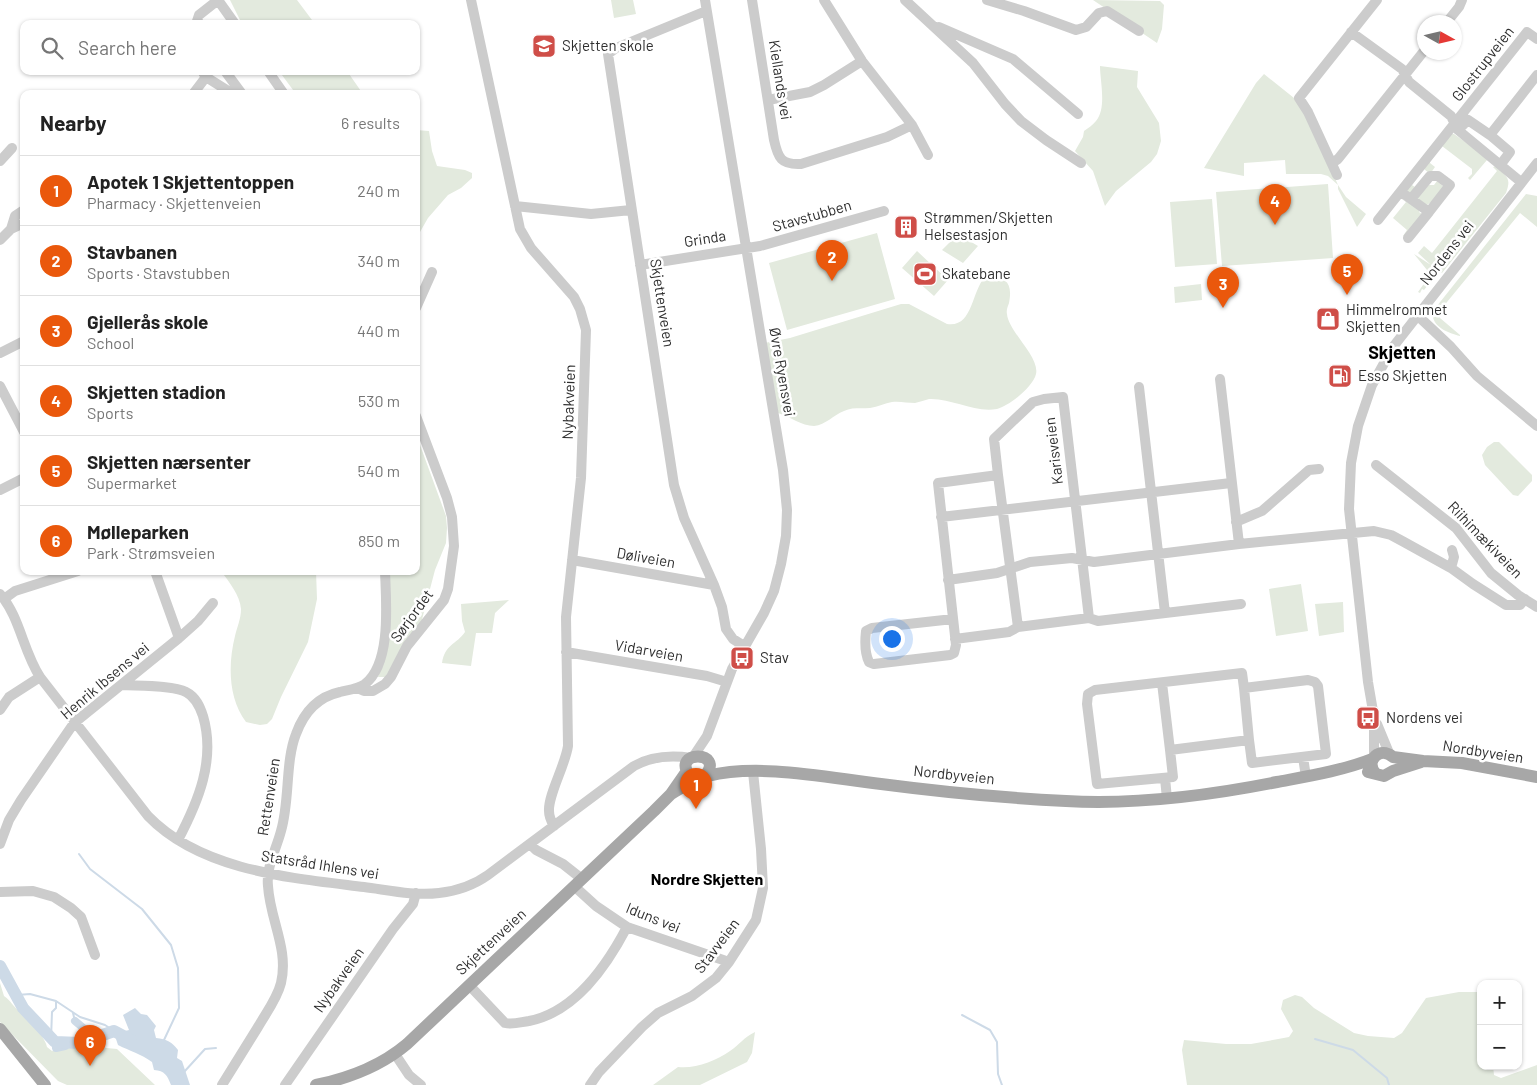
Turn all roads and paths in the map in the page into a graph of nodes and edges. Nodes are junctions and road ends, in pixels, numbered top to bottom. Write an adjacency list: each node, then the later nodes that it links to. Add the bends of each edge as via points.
1 (218, 0): 12 (street); 13 (street)
2 (471, 0): 46 (street, Nybakveien)
3 (705, 0): 10 (street, Øvre Ryensvei)
4 (752, 0): 30 (street, Kiellands vei)
5 (824, 0): 19 (street)
6 (905, 0): 14 (street)
7 (987, 0): 15 (street, via 1076,30 1086,27 1099,13 1107,10)
8 (1377, 0): 16 (street)
9 (1462, 0): 11 (street)
10 (706, 11): 47 (street, Skjettenveien, via 608,54); 56 (street, Øvre Ryensvei)
11 (1453, 15)
12 (198, 20)
13 (231, 20)
14 (933, 27): 31 (street, via 1013,59); 38 (street, via 974,64 1021,121)
15 (1138, 31)
16 (1351, 32): 25 (street, Glostrupveien, via 1402,69); 39 (street, via 1299,98)
17 (1537, 40): 33 (street, Glostrupveien, via 1527,32)
18 (1417, 60): 25 (street)
19 (862, 61): 30 (street, via 810,92); 32 (street)
20 (203, 75): 26 (street)
21 (205, 75): 27 (street)
22 (229, 75): 28 (street)
23 (271, 75): 29 (street)
24 (1537, 75): 34 (street)
25 (1405, 76): 33 (street, Glostrupveien, via 1451,116); 39 (street)
26 (195, 90)
27 (227, 90)
28 (239, 90)
29 (281, 90)
30 (768, 100): 32 (street, Kiellands vei, via 777,154 790,165 887,137)
31 (1078, 114)
32 (912, 125): 36 (street)
33 (1457, 127): 34 (street, Glostrupveien, via 1468,120); 41 (street, Glostrupveien); 44 (street, Glostrupveien)
34 (1490, 135): 41 (street, Glostrupveien, via 1510,152)
35 (12, 148): 37 (street)
36 (928, 155)
37 (0, 161)
38 (1081, 163)
39 (1332, 163): 42 (street)
40 (1537, 163): 43 (street, Nordens vei)
41 (1501, 164): 43 (street, Glostrupveien)
42 (1337, 175)
43 (1521, 182): 60 (street, Nordens vei)
44 (1400, 192): 45 (street); 51 (street, Glostrupveien)
45 (1411, 199): 49 (street); 49 (street, via 1430,176 1438,176 1450,185)
46 (515, 206): 47 (street, via 591,214); 84 (street, Nybakveien, via 520,229 531,248 574,297 586,330 581,478)
47 (631, 210): 57 (street, Skjettenveien)
48 (884, 210): 56 (street, Stavstubben)
49 (1429, 212): 54 (street)
50 (20, 213): 53 (street, via 15,216)
51 (1378, 220)
52 (20, 225): 53 (street)
53 (11, 229): 55 (street)
54 (1408, 238)
55 (0, 240)
56 (746, 248): 57 (street, Grinda); 104 (street, Øvre Ryensvei, via 784,470 787,519 774,591)
57 (640, 265): 92 (street, Skjettenveien, via 674,485 684,518)
58 (432, 272): 59 (street)
59 (420, 299)
60 (1417, 315): 67 (street, via 1477,376); 80 (street, Nordens vei, via 1383,364 1360,416 1349,480)
61 (20, 343): 62 (street)
62 (0, 353)
63 (1220, 378): 73 (street)
64 (0, 386): 66 (street)
65 (1139, 388): 75 (street)
66 (20, 424)
67 (1537, 426)
68 (420, 427): 110 (street, Sørjordet, via 452,517 454,546 448,589 444,600 416,632 385,684 373,692)
69 (1376, 465): 81 (street, Riihimækiveien, via 1456,528)
70 (1320, 469): 79 (street, via 1309,470 1262,511)
71 (998, 474): 76 (street, Karisveien, via 994,439 1033,402 1063,397); 77 (street, Karisveien); 78 (street, via 938,483)
72 (20, 480): 74 (street)
73 (1232, 483): 75 (street, Karisveien); 79 (street)
74 (0, 490)
75 (1151, 492): 76 (street, Karisveien); 83 (street)
76 (1076, 502): 77 (street, Karisveien); 85 (street, Karisveien)
77 (1003, 510): 78 (street, Karisveien); 87 (street, Karisveien)
78 (941, 518): 91 (street)
79 (1236, 522): 82 (street)
80 (1351, 533): 82 (street); 86 (street, Riihimækiveien, via 1374,531 1391,535); 113 (street, Nordens vei)
81 (1462, 537): 86 (street, Riihimækiveien, via 1454,548); 94 (street, Riihimækiveien, via 1491,573)
82 (1239, 544): 83 (street)
83 (1159, 554): 85 (street, via 1094,562); 98 (street)
84 (572, 560): 92 (street, Døliveien); 105 (street, Nybakveien)
85 (1083, 560): 87 (street, via 1030,562); 99 (street, Karisveien)
86 (1452, 568): 94 (street, Riihimækiveien, via 1506,605 1520,605)
87 (1011, 569): 91 (street); 101 (street, Karisveien)
88 (66, 575): 93 (street)
89 (156, 575): 102 (street)
90 (385, 575): 110 (street, Rettenveien, via 382,650 374,674)
91 (948, 580): 100 (street)
92 (714, 585): 104 (street, Skjettenveien, via 727,632)
93 (2, 596): 106 (street, Statsråd Ihlens vei)
94 (1525, 599): 97 (street, Riihimækiveien)
95 (213, 603): 102 (street, Henrik Ibsens vei)
96 (1241, 604): 98 (street)
97 (1537, 607)
98 (1165, 613): 99 (street, via 1098,621)
99 (1089, 618): 101 (street)
100 (953, 619): 103 (street); 103 (street, via 872,628 866,631 867,658 874,664 950,655 955,650)
101 (1018, 627): 103 (street, via 1009,632)
102 (179, 638): 109 (street, Henrik Ibsens vei)
103 (955, 638)
104 (744, 646): 107 (street, Øvre Ryensvei)
105 (566, 652): 107 (street, Vidarveien); 130 (street, Nybakveien, via 568,746 550,804)
106 (40, 677): 112 (street, via 9,697); 114 (street, Statsråd Ihlens vei)
107 (727, 682): 121 (street, Øvre Ryensvei)
108 (1162, 683): 111 (street, via 1242,673); 116 (street); 128 (street, via 1095,690 1088,694 1087,704 1096,784)
109 (122, 685): 114 (street, Henrik Ibsens vei); 131 (street, via 186,692 200,705 208,760 198,799)
110 (357, 688): 134 (street, Rettenveien, via 332,694 313,704 295,735 283,822)
111 (1244, 688): 115 (street); 118 (street, via 1308,680 1315,682 1326,754)
112 (0, 710)
113 (1374, 717): 117 (street, Nordens vei); 119 (street, Nordens vei)
114 (74, 722): 131 (street, Statsråd Ihlens vei, via 148,816); 132 (street, Henrik Ibsens vei, via 21,800)
115 (1249, 740): 116 (street); 118 (street, via 1252,763)
116 (1170, 750): 128 (street, via 1173,777)
117 (1391, 755): 119 (main road, Nordbyveien, via 1379,753); 120 (main road, Nordbyveien); 123 (main road, via 1395,765)
118 (1303, 757): 126 (street)
119 (1373, 758): 122 (main road, Nordbyveien); 125 (main road, via 1371,765)
120 (1424, 761): 123 (main road, Nordbyveien); 127 (main road, Nordbyveien, via 1462,763)
121 (697, 766): 124 (main road, Nordbyveien); 130 (street, Statsråd Ihlens vei, via 669,757 653,758 634,766); 135 (main road, Skjettenveien)
122 (1339, 770): 125 (main road, Nordbyveien); 126 (main road, Nordbyveien)
123 (1393, 771): 125 (main road, Nordbyveien, via 1384,776)
124 (753, 772): 129 (main road, Nordbyveien, via 806,774 929,790 1054,800); 140 (street, Stavveien, via 763,888 756,920)
125 (1375, 773)
126 (1306, 777): 129 (main road, Nordbyveien)
127 (1537, 777)
128 (1164, 778): 129 (street)
129 (1167, 799)
130 (554, 826): 133 (street, Statsråd Ihlens vei)
131 (178, 840): 134 (street, Statsråd Ihlens vei, via 221,860)
132 (0, 844)
133 (530, 844): 135 (street, Iduns vei, via 563,864); 137 (street, Statsråd Ihlens vei, via 469,885 440,893)
134 (269, 874): 137 (street, Statsråd Ihlens vei); 147 (street, Rettenveien, via 268,891 283,956 281,982 271,1006)
135 (578, 883): 138 (street, Iduns vei, via 596,906); 141 (main road, Skjettenveien)
136 (0, 892): 139 (street, via 34,891 54,897 81,917)
137 (416, 893): 148 (street, Nybakveien, via 413,904 392,929)
138 (626, 927): 140 (street, Iduns vei); 141 (street, via 596,974 578,995 553,1014 505,1023)
139 (95, 955)
140 (729, 962): 151 (street, Stavveien, via 704,988 653,1018)
141 (469, 985): 143 (main road, Skjettenveien)
142 (0, 1029): 144 (main road)
143 (395, 1054): 149 (main road, Skjettenveien, via 352,1076); 150 (street, via 409,1075)
144 (24, 1060): 145 (main road); 146 (main road)
145 (38, 1085)
146 (44, 1085)
147 (222, 1085)
148 (285, 1085)
149 (316, 1085)
150 (421, 1085)
151 (590, 1085)

